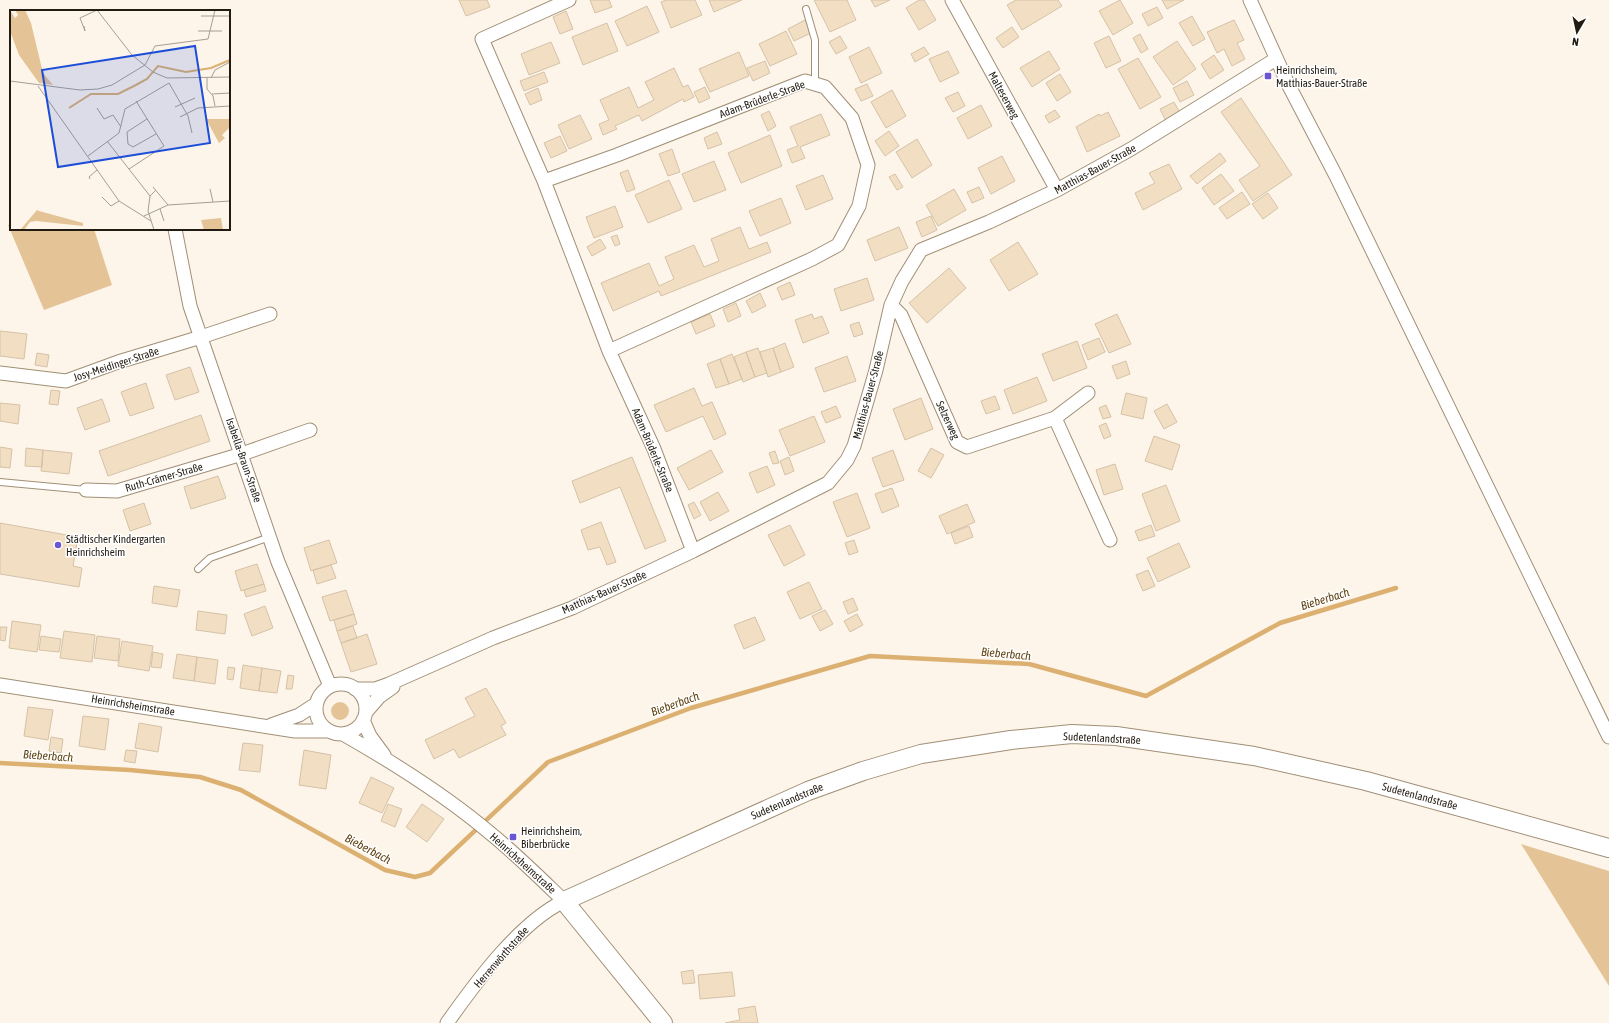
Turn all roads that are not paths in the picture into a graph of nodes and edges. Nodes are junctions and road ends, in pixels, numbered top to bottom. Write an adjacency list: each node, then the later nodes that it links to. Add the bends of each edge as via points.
1 (569, 0): 7 (street, Adam-Brüderle-Straße, via 482,39)
2 (952, 0): 8 (street, Malteserweg)
3 (1250, 0): 5 (street)
4 (806, 10): 6 (lane, via 814,40)
5 (1276, 59): 8 (street, Matthias-Bauer-Straße, via 1132,149); 34 (street, via 1336,176)
6 (814, 84): 7 (street, Adam-Brüderle-Straße, via 805,81); 13 (street, Adam-Brüderle-Straße, via 825,87 852,118 868,165 859,206 838,245)
7 (544, 181): 13 (street, Adam-Brüderle-Straße)
8 (1057, 190): 10 (street, Matthias-Bauer-Straße, via 921,250)
9 (174, 230): 12 (street, Isabella-Braun-Straße, via 190,306)
10 (891, 305): 16 (street, Selzerweg, via 901,315 957,442 967,447); 23 (street, Matthias-Bauer-Straße, via 854,446 838,473 828,483)
11 (270, 314): 12 (street, Josy-Meidinger-Straße)
12 (201, 337): 14 (street, Josy-Meidinger-Straße, via 66,381); 18 (street, Isabella-Braun-Straße)
13 (609, 351): 23 (street, Adam-Brüderle-Straße, via 654,449)
14 (0, 373)
15 (1088, 393): 16 (street, Selzerweg)
16 (1055, 418): 22 (street)
17 (310, 430): 18 (street, Ruth-Crämer-Straße)
18 (242, 454): 20 (street, Ruth-Crämer-Straße, via 117,492); 21 (street, Isabella-Braun-Straße)
19 (0, 482): 20 (lane)
20 (86, 490)
21 (270, 537): 24 (lane, via 210,558); 27 (street, Isabella-Braun-Straße)
22 (1110, 540)
23 (693, 551): 25 (street, Matthias-Bauer-Straße, via 572,608 493,638)
24 (198, 568)
25 (409, 675): 28 (street, Matthias-Bauer-Straße, via 375,689); 30 (street, Matthias-Bauer-Straße, via 379,697)
26 (0, 685): 31 (street, Heinrichsheimstraße)
27 (330, 686): 28 (street, via 348,685); 29 (street, Heinrichsheimstraße, via 324,690)
28 (355, 689): 30 (street, Heinrichsheimstraße, via 365,703)
29 (316, 704): 31 (street, Heinrichsheimstraße, via 299,715); 32 (street, via 318,719)
30 (364, 716): 33 (street, via 358,727); 35 (street, Heinrichsheimstraße, via 370,736)
31 (265, 726): 32 (street, Heinrichsheimstraße, via 305,732)
32 (328, 731): 33 (street, Heinrichsheimstraße)
33 (343, 734): 35 (street, Heinrichsheimstraße)
34 (1609, 737)
35 (392, 763): 37 (street, Heinrichsheimstraße, via 490,832)
36 (1609, 848): 37 (street, Sudetenlandstraße, via 1366,781 1254,756 1116,736 1072,734 1011,740 921,754 863,771 808,791)
37 (564, 901): 38 (street, Herrenwörthstraße, via 548,909 504,950); 39 (street, Heinrichsheimstraße)
38 (447, 1023)
39 (663, 1023)

